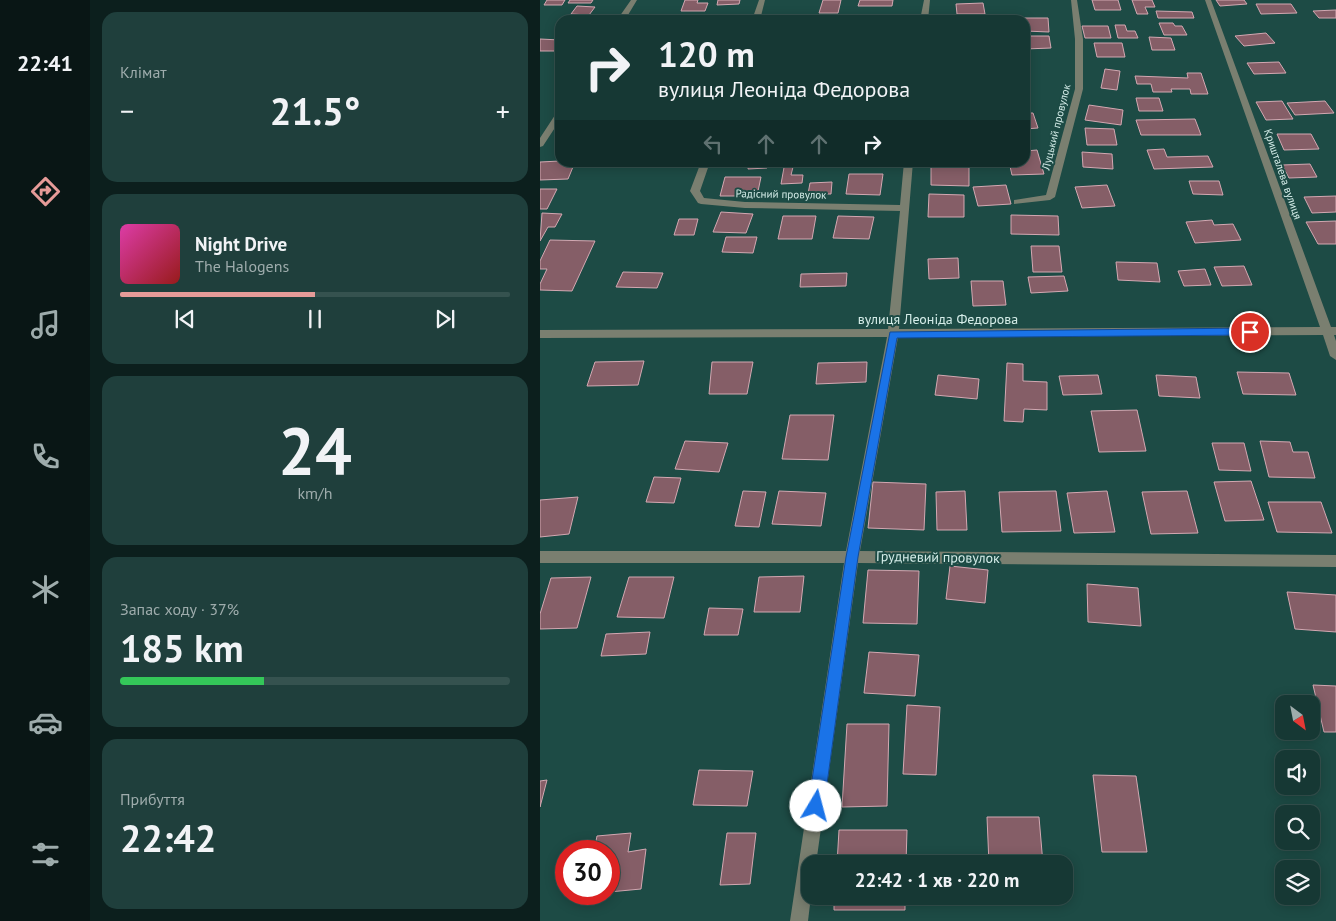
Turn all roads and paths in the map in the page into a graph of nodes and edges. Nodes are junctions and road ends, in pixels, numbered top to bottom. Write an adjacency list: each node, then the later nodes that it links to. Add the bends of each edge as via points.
1 (634, 0): 6 (street)
2 (762, 0): 7 (street)
3 (927, 0): 8 (street)
4 (1074, 0): 13 (street, Луцький провулок, via 1079,89 1050,197)
5 (1208, 0): 15 (street, Кришталева вулиця, via 1276,193)
6 (624, 15)
7 (758, 15)
8 (925, 15)
9 (555, 122): 10 (street)
10 (540, 144)
11 (704, 167): 14 (street, Радісний провулок, via 695,191 700,201)
12 (908, 167): 14 (street)
13 (1018, 202)
14 (904, 208): 17 (street)
15 (1332, 331): 17 (street, вулиця Леоніда Федорова); 18 (street, Кришталева вулиця)
16 (540, 334): 17 (street, вулиця Леоніда Федорова)
17 (893, 335): 20 (street)
18 (1336, 356)
19 (540, 557): 20 (street, Грудневий провулок)
20 (852, 557): 21 (street, Грудневий провулок); 22 (street)
21 (1336, 561)
22 (800, 921)

